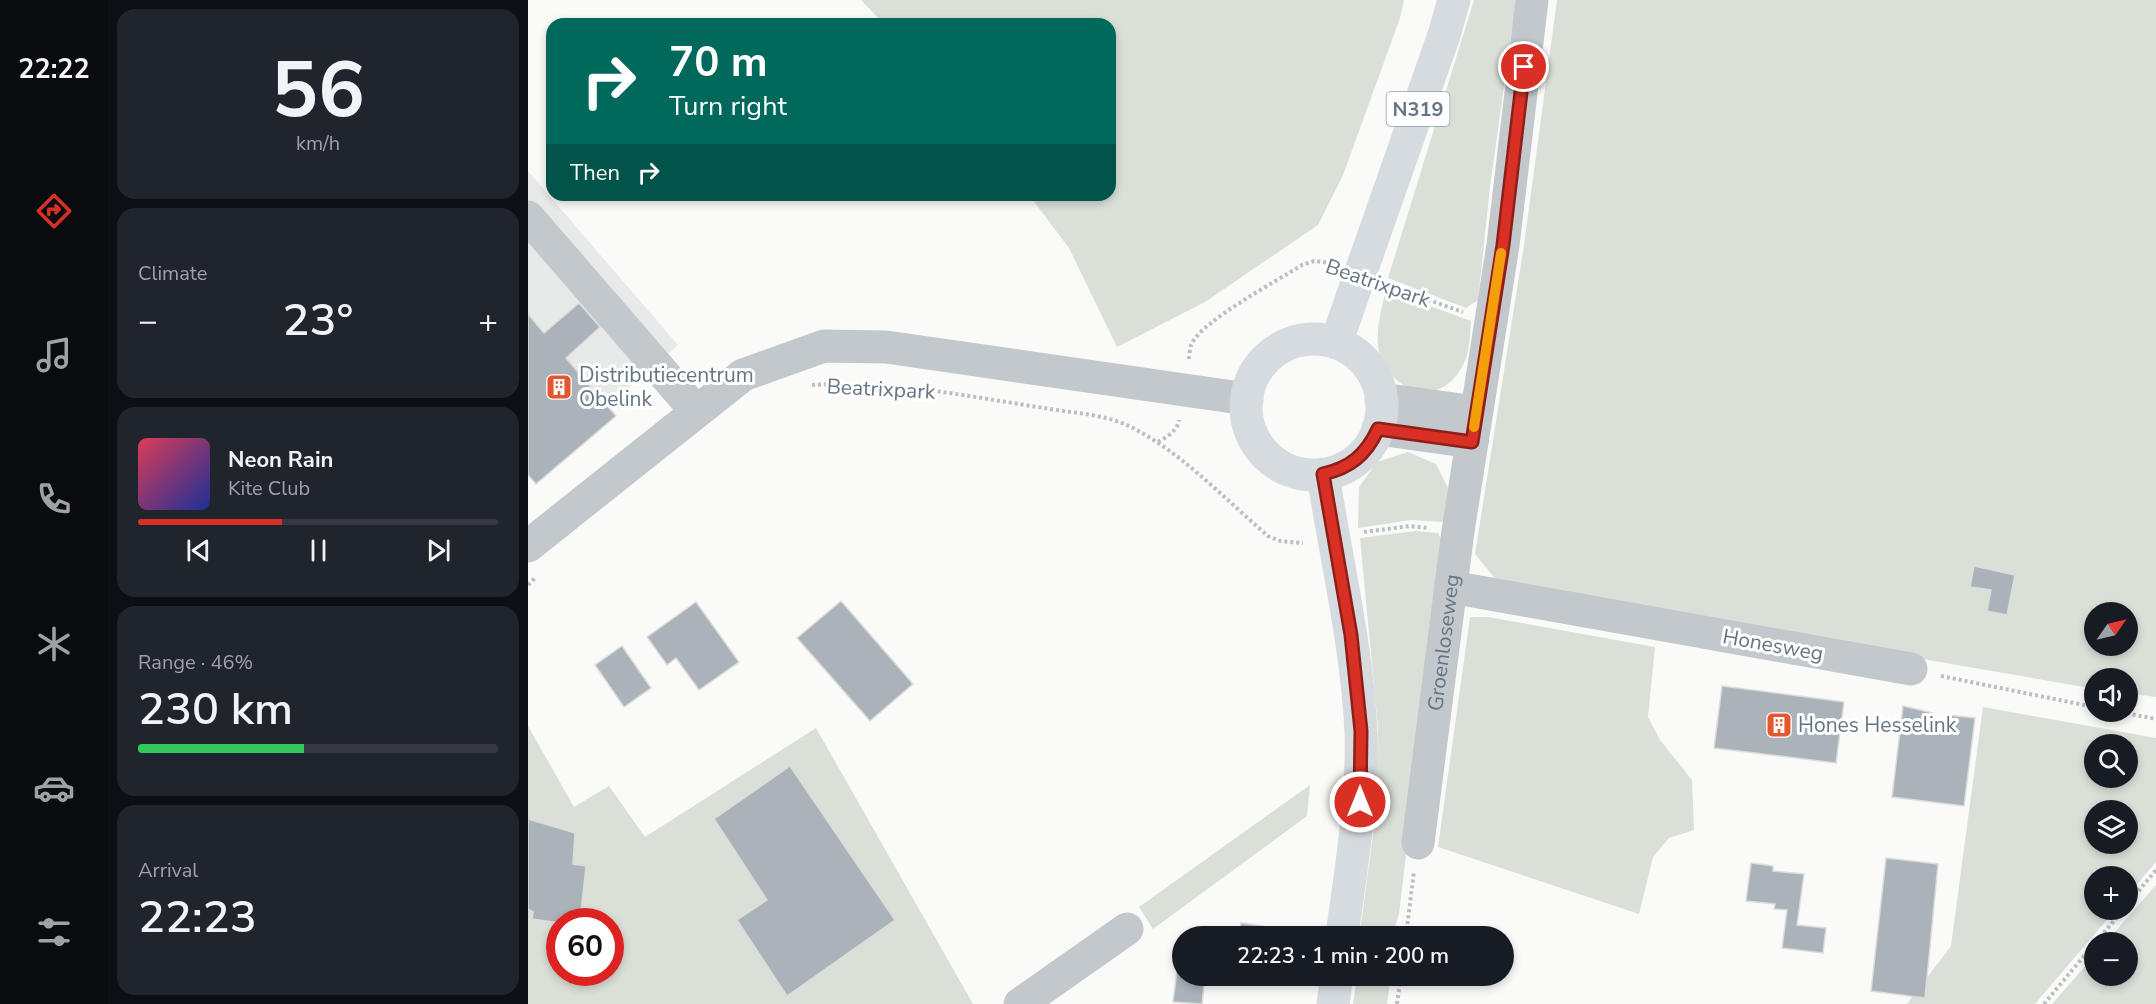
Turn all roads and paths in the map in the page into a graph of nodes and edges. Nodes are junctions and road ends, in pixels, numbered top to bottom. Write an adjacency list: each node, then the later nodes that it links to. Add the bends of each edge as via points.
1 (1454, 0): 4 (main road, N319)
2 (1532, 0): 5 (street, Groenloseweg, via 1503,245)
3 (528, 218): 10 (street)
4 (1360, 276): 5 (path, Beatrixpark); 6 (main road, N319); 8 (path, Beatrixpark, via 1329,262 1302,265 1201,331 1191,345)
5 (1489, 322): 12 (street, Groenloseweg)
6 (1336, 343): 9 (main road, via 1302,340 1271,354 1251,382); 11 (main road, via 1353,351 1377,380)
7 (805, 386): 8 (path, Beatrixpark, via 849,383 994,400 1104,419 1130,426 1158,442 1178,426)
8 (1183, 388): 9 (street, Beatrixpark); 10 (street, Beatrixpark, via 886,347 824,346 743,375)
9 (1247, 399): 13 (main road, via 1252,433 1267,455 1288,470)
10 (696, 411): 14 (street, Beatrixpark)
11 (1380, 414): 12 (street); 13 (main road, via 1362,455 1338,471)
12 (1474, 427): 16 (street, Groenloseweg)
13 (1323, 474): 26 (main road, via 1351,635 1361,731 1360,802)
14 (532, 562): 15 (path)
15 (528, 585)
16 (1451, 587): 17 (street, Honesweg); 21 (street, Groenloseweg)
17 (1911, 669): 18 (path)
18 (2084, 705)
19 (2138, 715): 20 (path)
20 (2156, 719)
21 (1418, 843)
22 (2156, 870): 23 (path)
23 (2138, 892)
24 (1409, 908): 27 (path)
25 (2115, 920): 29 (path)
26 (1343, 926)
27 (1407, 926)
28 (1127, 929): 33 (street)
29 (2104, 932)
30 (2084, 956): 36 (path)
31 (1335, 986): 34 (main road)
32 (1399, 986): 35 (path)
33 (1020, 1004)
34 (1333, 1004)
35 (1397, 1004)
36 (2044, 1004)

